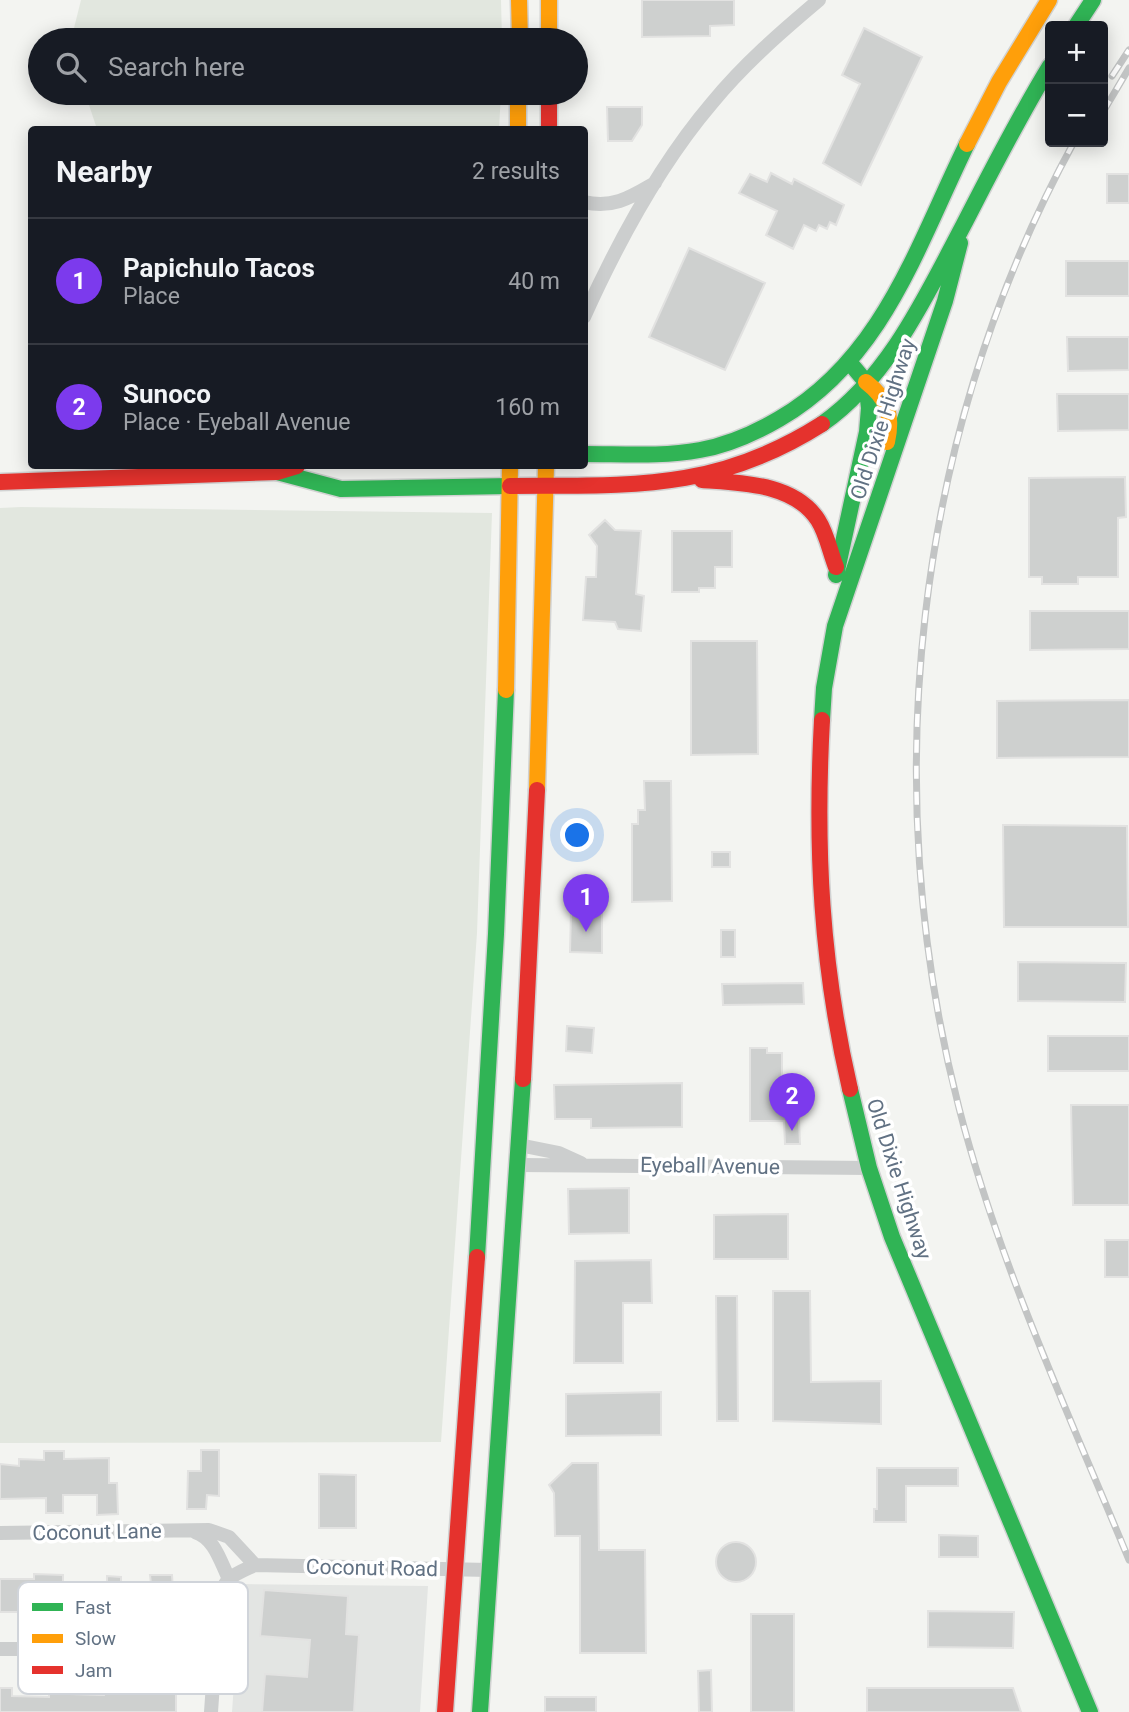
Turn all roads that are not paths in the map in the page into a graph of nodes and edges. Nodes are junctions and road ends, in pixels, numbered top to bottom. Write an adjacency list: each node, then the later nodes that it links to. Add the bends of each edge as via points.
1 (519, 0): 7 (main road)
2 (549, 0): 8 (main road)
3 (819, 0): 14 (street, via 779,33 713,102)
4 (1049, 0): 18 (main road, Old Dixie Highway, via 974,129 904,278)
5 (1093, 0): 6 (main road)
6 (1079, 21)
7 (520, 28)
8 (549, 28)
9 (1045, 75): 16 (main road, Old Dixie Highway)
10 (518, 105): 12 (main road)
11 (549, 105): 13 (main road)
12 (518, 126)
13 (549, 126)
14 (656, 182): 15 (street, via 618,203); 17 (street)
15 (588, 202)
16 (965, 223): 19 (main road, Old Dixie Highway, via 894,349); 29 (main road, Old Dixie Highway, via 945,301)
17 (588, 310)
18 (850, 363): 19 (main road, Old Dixie Highway); 20 (main road, Old Dixie Highway, via 786,416 717,446 682,453)
19 (866, 382): 25 (main road, Old Dixie Highway, via 838,412 809,433 744,463); 29 (main road, via 881,393 892,419); 30 (main road, Old Dixie Highway, via 867,432)
20 (588, 454)
21 (287, 469): 24 (main road)
22 (510, 469): 27 (main road)
23 (546, 469): 28 (main road)
24 (277, 472): 26 (main road); 27 (main road, Old Dixie Highway, via 341,489)
25 (692, 478): 28 (main road, Old Dixie Highway); 30 (main road, via 772,488 794,498 818,519)
26 (0, 482)
27 (510, 486): 28 (main road, Old Dixie Highway); 32 (main road, via 502,823)
28 (545, 486): 33 (main road, via 536,826)
29 (867, 536): 31 (main road, Old Dixie Highway)
30 (836, 567): 31 (main road, Old Dixie Highway)
31 (835, 626): 37 (main road, Old Dixie Highway, via 824,688 820,761 821,906 839,1040)
32 (487, 1104): 33 (main road); 34 (main road)
33 (507, 1144): 35 (main road); 36 (street, Eyeball Avenue, via 559,1153)
34 (483, 1160): 38 (main road, via 499,1181); 42 (main road)
35 (518, 1165): 36 (street, Eyeball Avenue); 38 (main road)
36 (585, 1165): 37 (street, Eyeball Avenue)
37 (869, 1168): 52 (main road, Old Dixie Highway, via 892,1237)
38 (513, 1224): 43 (main road)
39 (193, 1531): 40 (street, Coconut Lane); 41 (street, Coconut Lane, via 209,1530 229,1537); 44 (street, via 205,1535 218,1552)
40 (0, 1533)
41 (255, 1565): 42 (street, Coconut Road); 44 (street)
42 (455, 1570): 43 (street, Coconut Road); 50 (main road)
43 (489, 1570): 51 (main road)
44 (228, 1577): 45 (street)
45 (225, 1582)
46 (0, 1649): 47 (street)
47 (18, 1649)
48 (212, 1694): 49 (street)
49 (211, 1712)
50 (445, 1712)
51 (480, 1712)
52 (1090, 1712)

